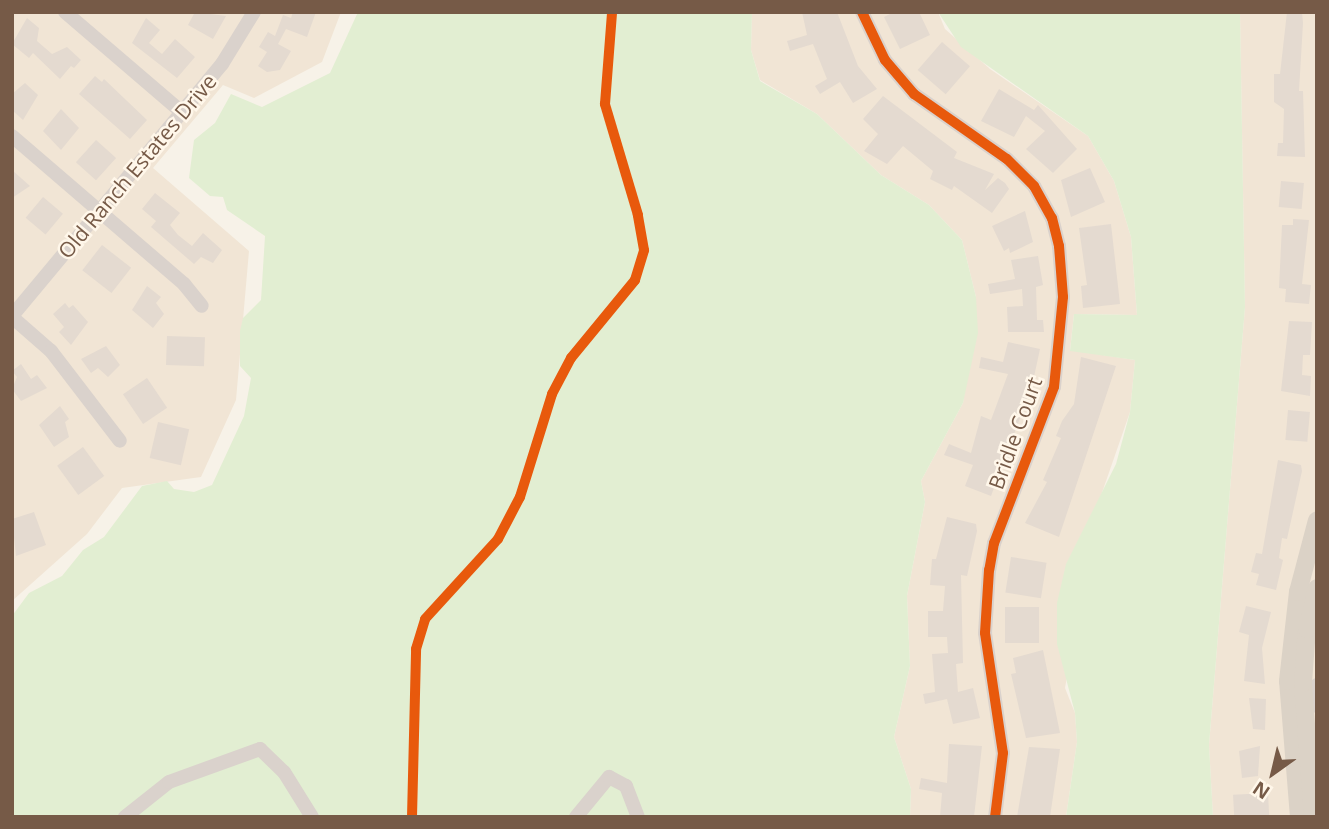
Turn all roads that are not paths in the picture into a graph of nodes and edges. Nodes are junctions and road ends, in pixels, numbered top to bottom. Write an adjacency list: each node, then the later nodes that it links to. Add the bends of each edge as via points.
1 (65, 12): 4 (street)
2 (254, 12): 4 (street, Old Ranch Estates Drive, via 222,64)
3 (862, 12): 18 (street, Bridle Court, via 884,60 914,94 1007,159 1034,186 1052,218 1059,246 1063,311 1054,387 994,543 989,570 985,633 1003,753)
4 (183, 113): 6 (street, Old Ranch Estates Drive)
5 (12, 136): 6 (street)
6 (100, 209): 7 (street, via 184,284); 8 (street, Old Ranch Estates Drive)
7 (202, 306)
8 (12, 316): 9 (street, via 51,351)
9 (120, 442)
10 (1317, 520): 11 (main road)
11 (1312, 593): 19 (main road, via 1288,681); 20 (main road, via 1303,683)
12 (1317, 685): 13 (street)
13 (1317, 706)
14 (125, 817): 15 (street, via 169,782 260,749 275,760)
15 (312, 817)
16 (576, 817): 17 (street, via 609,777 629,790)
17 (638, 817)
18 (995, 817)
19 (1299, 817)
20 (1313, 817)

